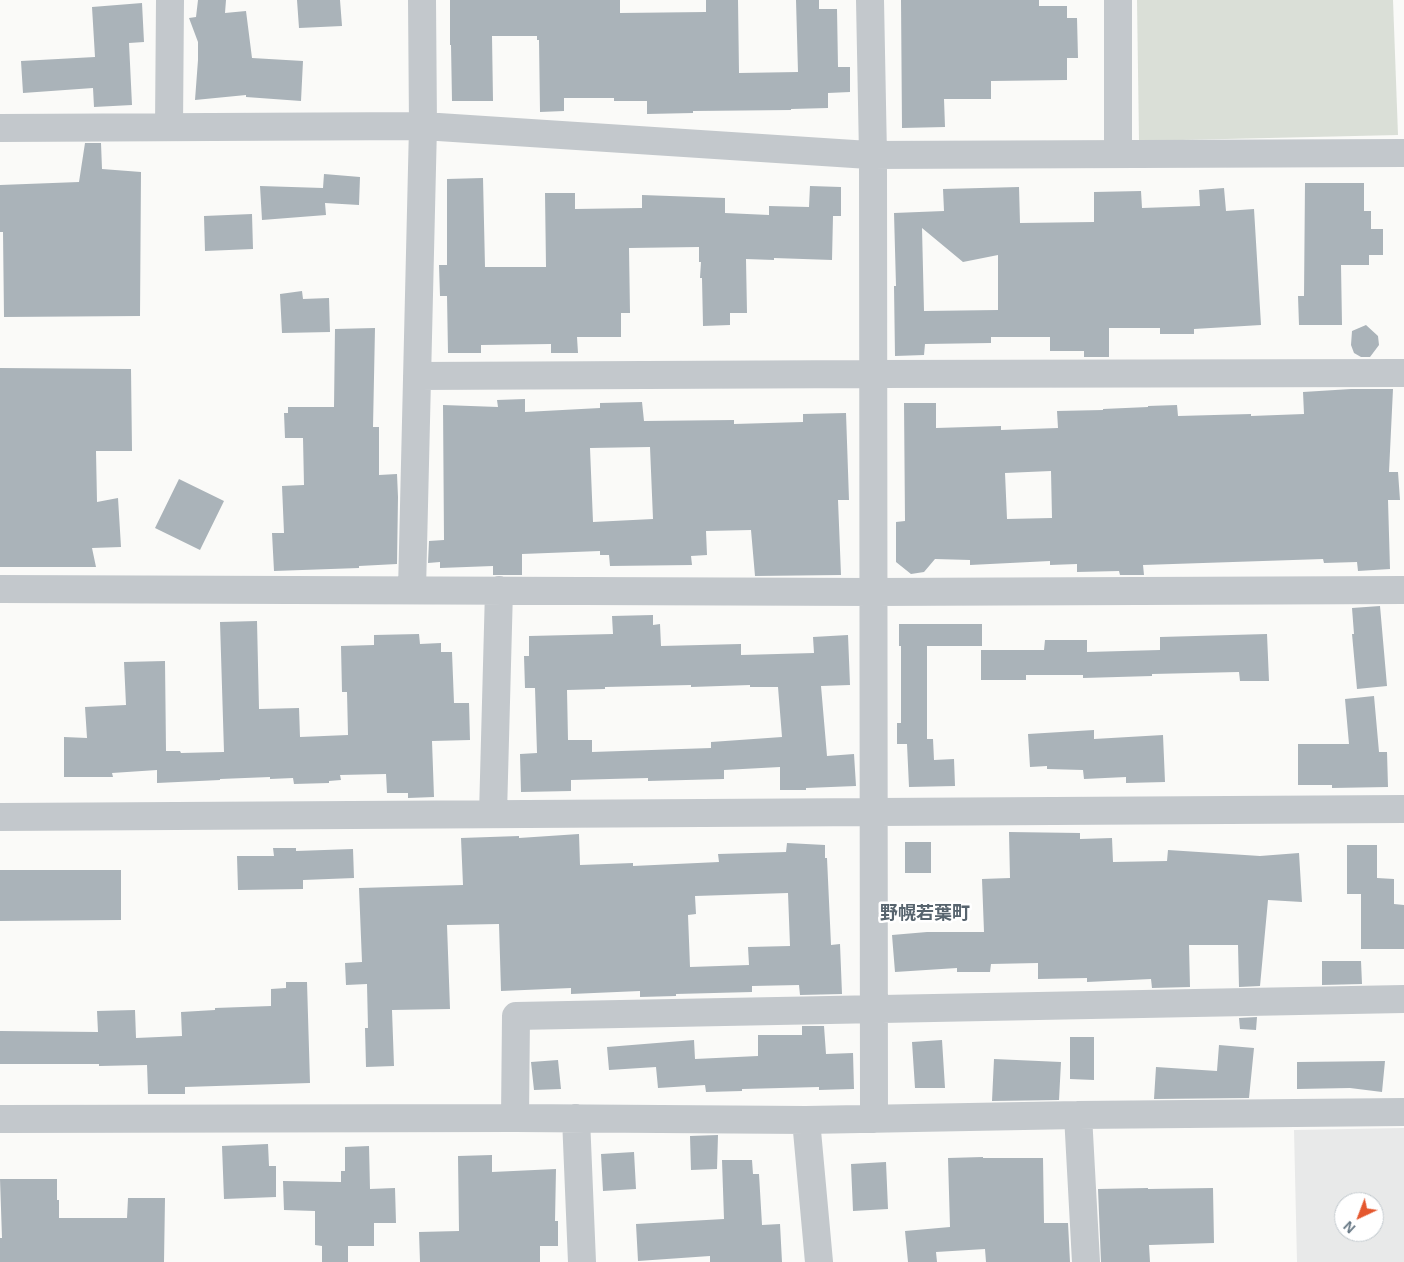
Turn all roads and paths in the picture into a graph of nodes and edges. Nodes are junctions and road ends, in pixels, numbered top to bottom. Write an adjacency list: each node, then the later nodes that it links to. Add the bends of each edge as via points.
1 (170, 0): 6 (street)
2 (422, 0): 5 (street)
3 (870, 0): 10 (street)
4 (1118, 0): 9 (street)
5 (423, 126): 6 (street); 10 (street); 13 (street)
6 (169, 127): 7 (street)
7 (0, 128)
8 (1404, 153): 9 (street)
9 (1118, 154): 10 (street)
10 (873, 155): 12 (street)
11 (1404, 373): 12 (street)
12 (873, 374): 13 (street); 18 (street)
13 (417, 376): 15 (street)
14 (0, 589): 15 (street)
15 (412, 590): 16 (street)
16 (499, 590): 18 (street); 21 (street)
17 (1404, 590): 18 (street)
18 (873, 592): 20 (street)
19 (1404, 808): 20 (street)
20 (874, 812): 21 (street); 24 (street)
21 (493, 814): 22 (street)
22 (0, 817)
23 (1404, 999): 24 (street)
24 (874, 1009): 27 (street, via 516,1016); 30 (street)
25 (1404, 1112): 26 (street)
26 (1078, 1115): 30 (street); 34 (street)
27 (515, 1118): 28 (street); 29 (street)
28 (576, 1118): 31 (street); 32 (street)
29 (0, 1119)
30 (874, 1119): 31 (street)
31 (806, 1120): 33 (street)
32 (582, 1262)
33 (819, 1262)
34 (1086, 1262)

